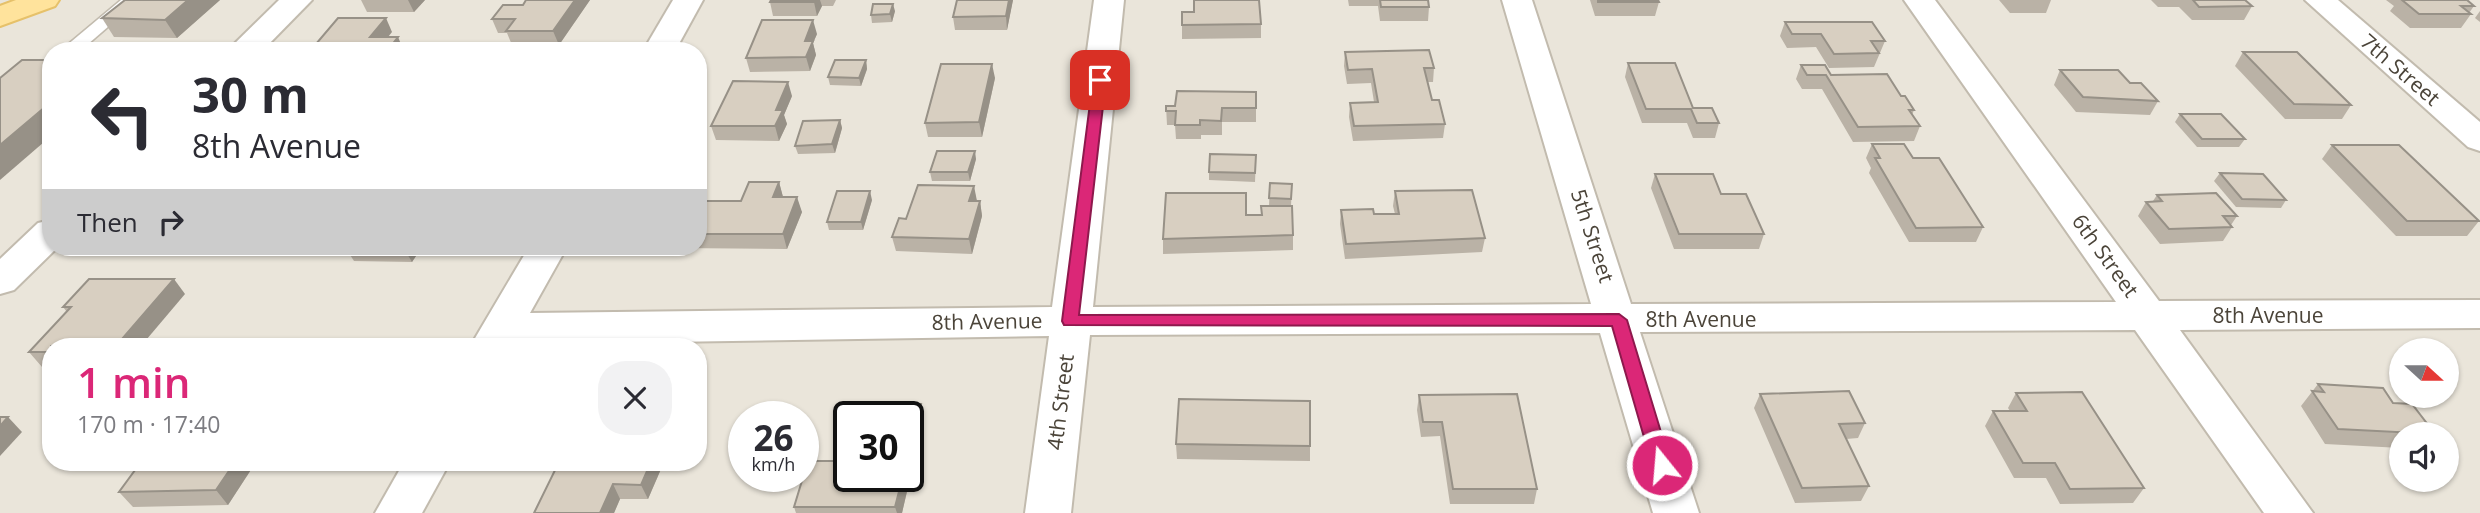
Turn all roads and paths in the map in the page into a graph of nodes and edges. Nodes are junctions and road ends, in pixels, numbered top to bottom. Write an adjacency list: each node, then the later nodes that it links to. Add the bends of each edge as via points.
1 (44, 0): 9 (main road)
2 (131, 0): 10 (lane)
3 (297, 0): 11 (street)
4 (688, 0): 12 (street)
5 (1109, 0): 20 (street, 4th Street)
6 (1517, 0): 19 (street, 5th Street)
7 (1919, 0): 18 (street, 6th Street)
8 (2320, 0): 13 (street, 7th Street)
9 (0, 17)
10 (79, 42)
11 (253, 42)
12 (664, 42)
13 (2480, 140)
14 (42, 241): 16 (street)
15 (543, 256): 21 (street)
16 (0, 281)
17 (2480, 314): 18 (street, 8th Avenue)
18 (2149, 316): 19 (street, 8th Avenue); 26 (street, 6th Street)
19 (1619, 320): 20 (street, 8th Avenue); 25 (street, 5th Street)
20 (1070, 321): 21 (street, 8th Avenue); 24 (street, 4th Street)
21 (497, 337)
22 (422, 471): 23 (street)
23 (398, 513)
24 (1048, 513)
25 (1676, 513)
26 (2290, 513)

